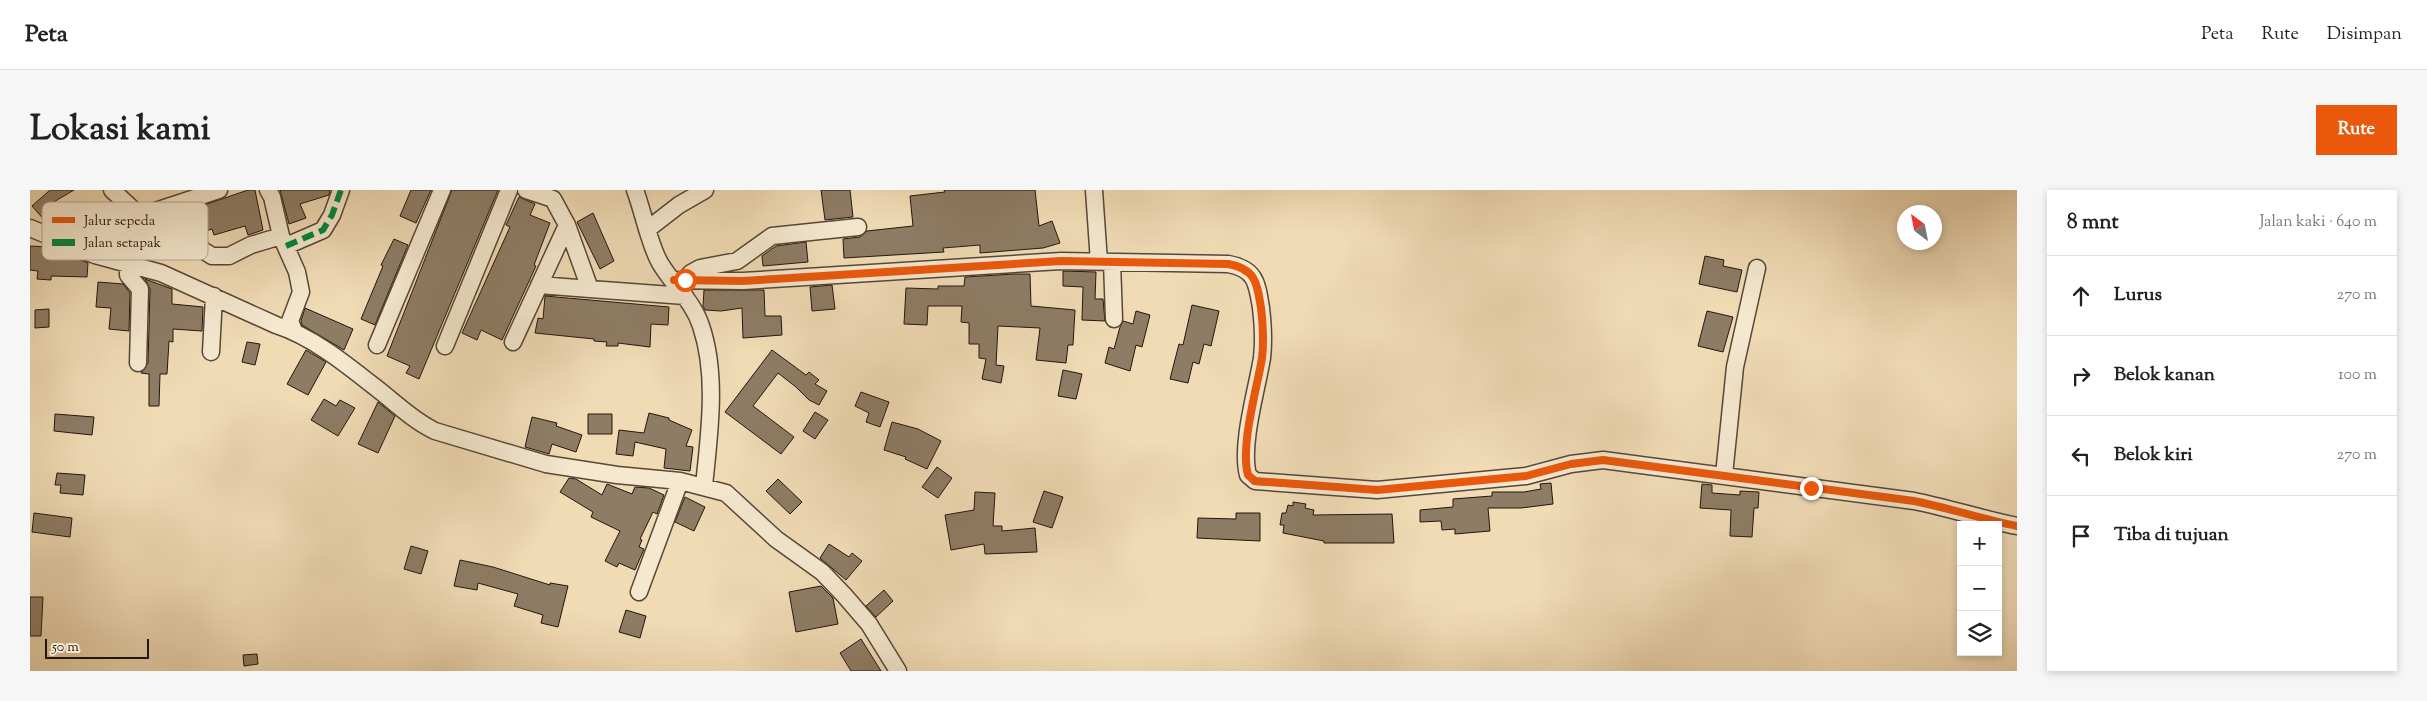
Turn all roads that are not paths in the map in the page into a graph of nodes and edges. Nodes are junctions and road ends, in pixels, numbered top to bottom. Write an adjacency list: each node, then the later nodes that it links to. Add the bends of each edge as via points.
1 (112, 190): 11 (street)
2 (219, 190): 12 (street)
3 (268, 190): 18 (street)
4 (341, 190): 18 (street, via 323,230)
5 (442, 190): 31 (street)
6 (509, 190): 32 (street)
7 (526, 190): 13 (street, via 553,199)
8 (635, 190): 16 (street)
9 (705, 190): 16 (street)
10 (1094, 190): 21 (street)
11 (125, 202)
12 (183, 202)
13 (566, 225): 24 (street); 26 (street)
14 (858, 227): 25 (street, via 772,236 737,261 700,268)
15 (30, 228): 17 (street)
16 (648, 229): 25 (street, via 659,262)
17 (42, 233)
18 (284, 241): 19 (street, via 251,245 229,256); 29 (street, via 297,272 301,292 290,321)
19 (208, 253)
20 (114, 260): 22 (street)
21 (1106, 262): 25 (street, via 1061,261); 28 (street); 35 (street, via 1228,264 1242,267 1253,276 1258,289 1263,329 1262,358 1246,451 1248,475 1254,482 1377,490 1526,476 1593,460)
22 (128, 264): 27 (street, via 161,273); 34 (street, via 128,275 140,288)
23 (1757, 268): 35 (street, via 1735,367)
24 (539, 285): 26 (street); 30 (street)
25 (681, 285): 26 (street); 37 (street, via 701,326 708,359 709,420)
26 (590, 289)
27 (214, 296): 29 (street); 33 (street)
28 (1114, 319)
29 (294, 331): 36 (street, via 435,431 546,464)
30 (513, 342)
31 (378, 345)
32 (446, 346)
33 (211, 352)
34 (138, 363)
35 (1724, 475): 38 (street, via 1914,501)
36 (680, 481): 37 (street); 39 (street)
37 (704, 486): 40 (street, via 726,493 776,539 822,572 869,624)
38 (2017, 526)
39 (639, 592)
40 (898, 671)

